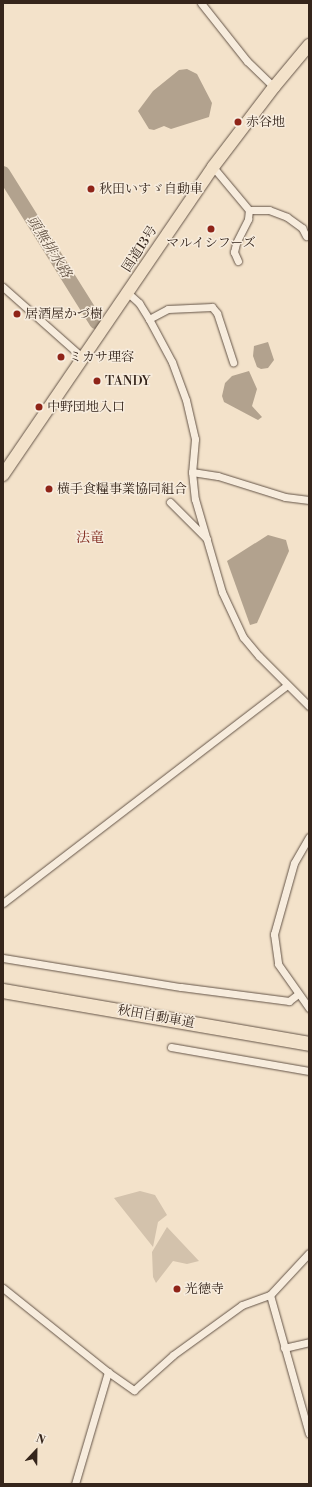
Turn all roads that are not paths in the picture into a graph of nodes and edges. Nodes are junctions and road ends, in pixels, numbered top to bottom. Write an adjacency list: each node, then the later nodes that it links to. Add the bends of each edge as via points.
1 (201, 3): 3 (street, via 247,61)
2 (309, 45): 3 (highway, 国道13号)
3 (274, 87): 4 (highway, 国道13号)
4 (213, 167): 5 (street); 9 (highway, 国道13号)
5 (249, 210): 6 (street, via 269,210 288,217 302,228); 7 (street, via 248,219 234,252)
6 (306, 236)
7 (238, 261)
8 (3, 287): 11 (street)
9 (128, 293): 10 (street, via 140,303); 11 (highway, 国道13号)
10 (149, 318): 12 (street, via 168,309 212,307 217,313); 13 (street, via 172,362 186,400 195,438)
11 (84, 360): 14 (highway, 国道13号)
12 (233, 362)
13 (192, 472): 15 (street, via 218,476 285,497); 17 (street, via 195,499)
14 (3, 476)
15 (309, 500)
16 (170, 502): 17 (street)
17 (208, 540): 18 (street, via 222,592 243,637)
18 (287, 685): 19 (street); 21 (street)
19 (309, 706)
20 (309, 837): 24 (street, via 294,863 274,934 278,964)
21 (3, 903)
22 (3, 958): 24 (street, via 181,987 289,1001)
23 (3, 991): 26 (highway, 秋田自動車道)
24 (298, 994): 25 (street)
25 (309, 1008)
26 (309, 1044)
27 (171, 1046): 28 (street)
28 (309, 1071)
29 (309, 1253): 31 (street)
30 (3, 1288): 34 (street)
31 (270, 1295): 33 (street); 34 (street, via 242,1305 173,1355 134,1390)
32 (309, 1342): 33 (street)
33 (284, 1348): 35 (street)
34 (108, 1372): 36 (street)
35 (309, 1434)
36 (75, 1484)

